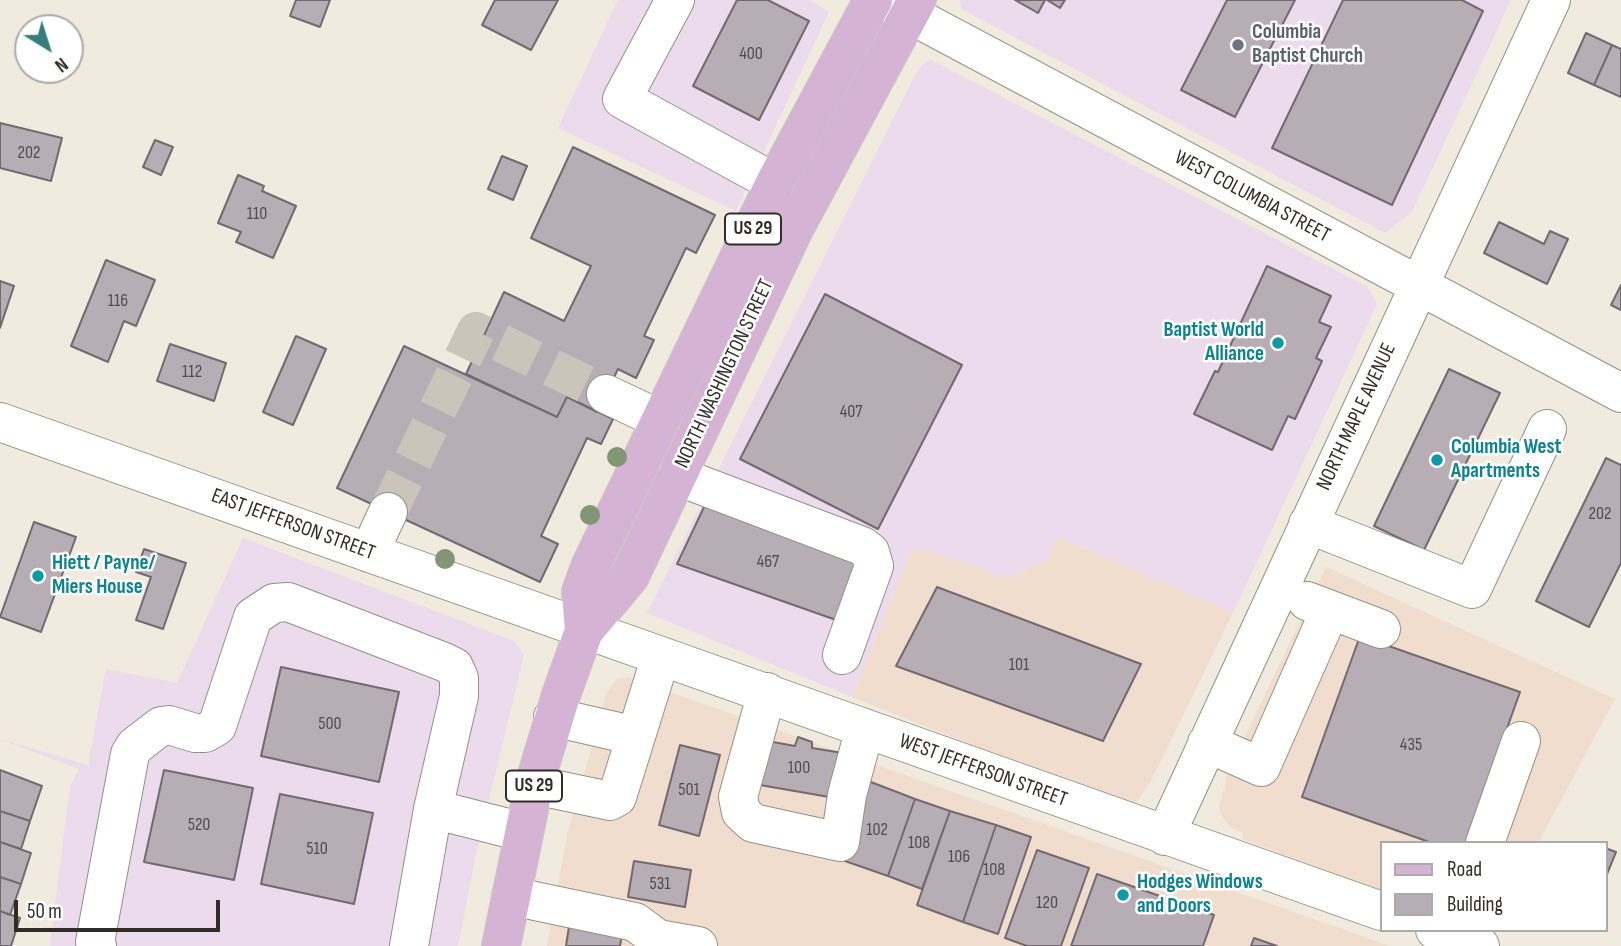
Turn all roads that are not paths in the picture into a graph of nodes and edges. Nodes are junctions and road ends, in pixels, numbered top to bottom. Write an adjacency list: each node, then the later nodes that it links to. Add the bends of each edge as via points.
1 (675, 0): 5 (street, via 622,99)
2 (873, 0): 5 (main road, NORTH WASHINGTON STREET / US 29)
3 (1551, 0): 6 (street, NORTH MAPLE AVENUE)
4 (904, 5): 6 (street, WEST COLUMBIA STREET); 13 (main road, NORTH WASHINGTON STREET / US 29)
5 (775, 183): 9 (main road, NORTH WASHINGTON STREET / US 29)
6 (1418, 285): 7 (street, WEST COLUMBIA STREET); 15 (street, NORTH MAPLE AVENUE)
7 (1621, 393)
8 (606, 394): 9 (street)
9 (661, 420): 12 (main road, NORTH WASHINGTON STREET / US 29)
10 (0, 422): 16 (street, EAST JEFFERSON STREET)
11 (1547, 429): 15 (street, via 1472,589)
12 (641, 462): 13 (main road); 20 (main road, NORTH WASHINGTON STREET / US 29, via 581,593)
13 (677, 476): 20 (main road, NORTH WASHINGTON STREET / US 29, via 630,576); 21 (street, via 870,552 874,566)
14 (388, 512): 16 (street)
15 (1308, 524): 17 (street, NORTH MAPLE AVENUE)
16 (369, 553): 20 (street, EAST JEFFERSON STREET)
17 (1278, 590): 18 (street); 28 (street, NORTH MAPLE AVENUE)
18 (1330, 610): 19 (street); 28 (street, via 1261,767)
19 (1381, 629)
20 (584, 631): 22 (street, WEST JEFFERSON STREET); 24 (main road, NORTH WASHINGTON STREET / US 29)
21 (842, 655)
22 (661, 656): 23 (street, WEST JEFFERSON STREET); 26 (street)
23 (767, 692): 25 (street, WEST JEFFERSON STREET); 25 (street, via 738,797 741,812 753,823 840,842)
24 (553, 718): 26 (street); 29 (main road, NORTH WASHINGTON STREET / US 29)
25 (865, 729): 32 (street, WEST JEFFERSON STREET)
26 (636, 736): 29 (street, via 619,795 613,800)
27 (1521, 741): 33 (street)
28 (1208, 743): 32 (street, NORTH MAPLE AVENUE)
29 (534, 785): 31 (main road, NORTH WASHINGTON STREET / US 29)
30 (433, 809): 31 (street); 38 (street, via 459,696 454,667 288,602 274,603 253,617 217,726 195,733 160,726 130,754); 39 (street)
31 (523, 832): 34 (main road, NORTH WASHINGTON STREET / US 29)
32 (1165, 836): 35 (street, WEST JEFFERSON STREET)
33 (1486, 841)
34 (510, 896): 37 (street, via 635,922); 40 (main road, NORTH WASHINGTON STREET / US 29)
35 (1380, 911)
36 (1444, 932): 42 (street)
37 (658, 942): 41 (street)
38 (97, 946)
39 (409, 946)
40 (501, 946)
41 (698, 946)
42 (1480, 946)

